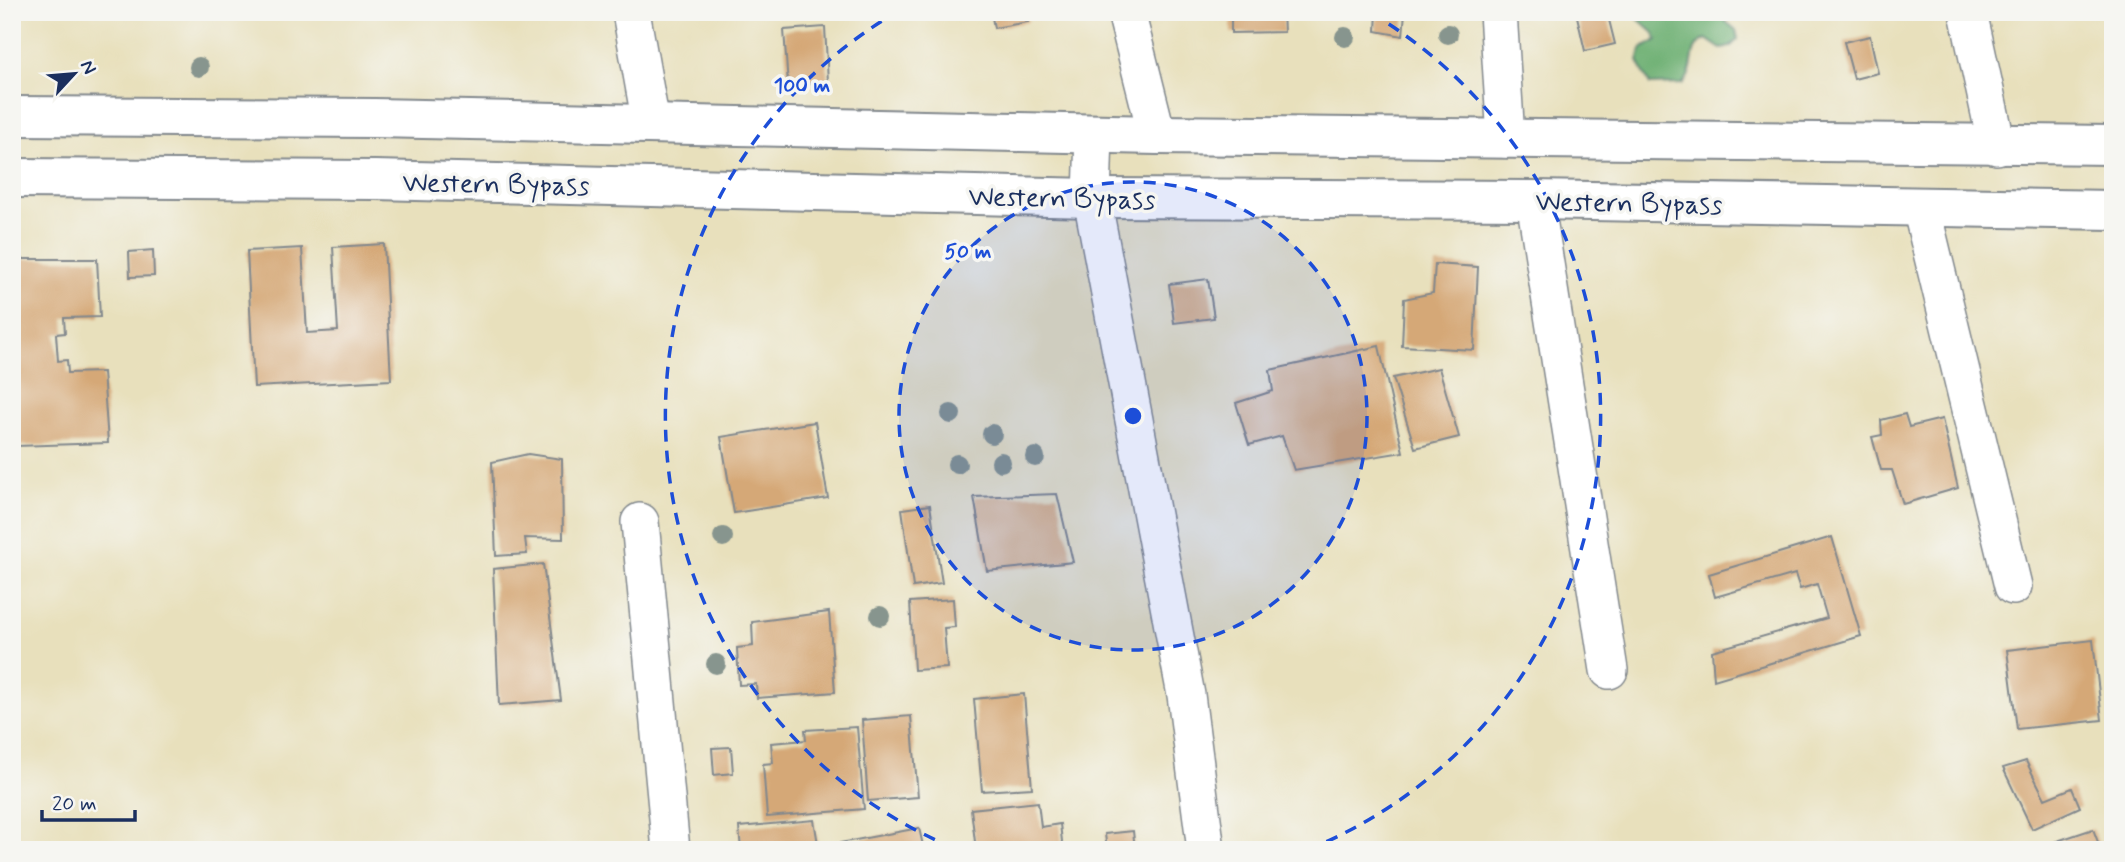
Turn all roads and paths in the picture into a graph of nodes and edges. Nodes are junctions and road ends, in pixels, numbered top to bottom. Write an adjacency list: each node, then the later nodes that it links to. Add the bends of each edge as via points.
1 (631, 12): 6 (street)
2 (1126, 12): 8 (street)
3 (1498, 12): 9 (street)
4 (1968, 12): 11 (street)
5 (12, 116): 6 (main road)
6 (651, 124): 7 (main road)
7 (1094, 134): 8 (main road); 13 (street)
8 (1157, 135): 9 (main road)
9 (1506, 139): 11 (main road)
10 (2113, 145): 11 (main road)
11 (1997, 146)
12 (12, 178): 13 (main road, Western Bypass, via 375,180)
13 (1092, 198): 14 (main road, Western Bypass); 21 (street, via 1186,695)
14 (1535, 200): 15 (main road, Western Bypass); 19 (street)
15 (1921, 207): 16 (main road, Western Bypass); 18 (street)
16 (2113, 209)
17 (640, 522): 20 (street)
18 (2013, 586)
19 (1609, 670)
20 (671, 850)
21 (1206, 850)

